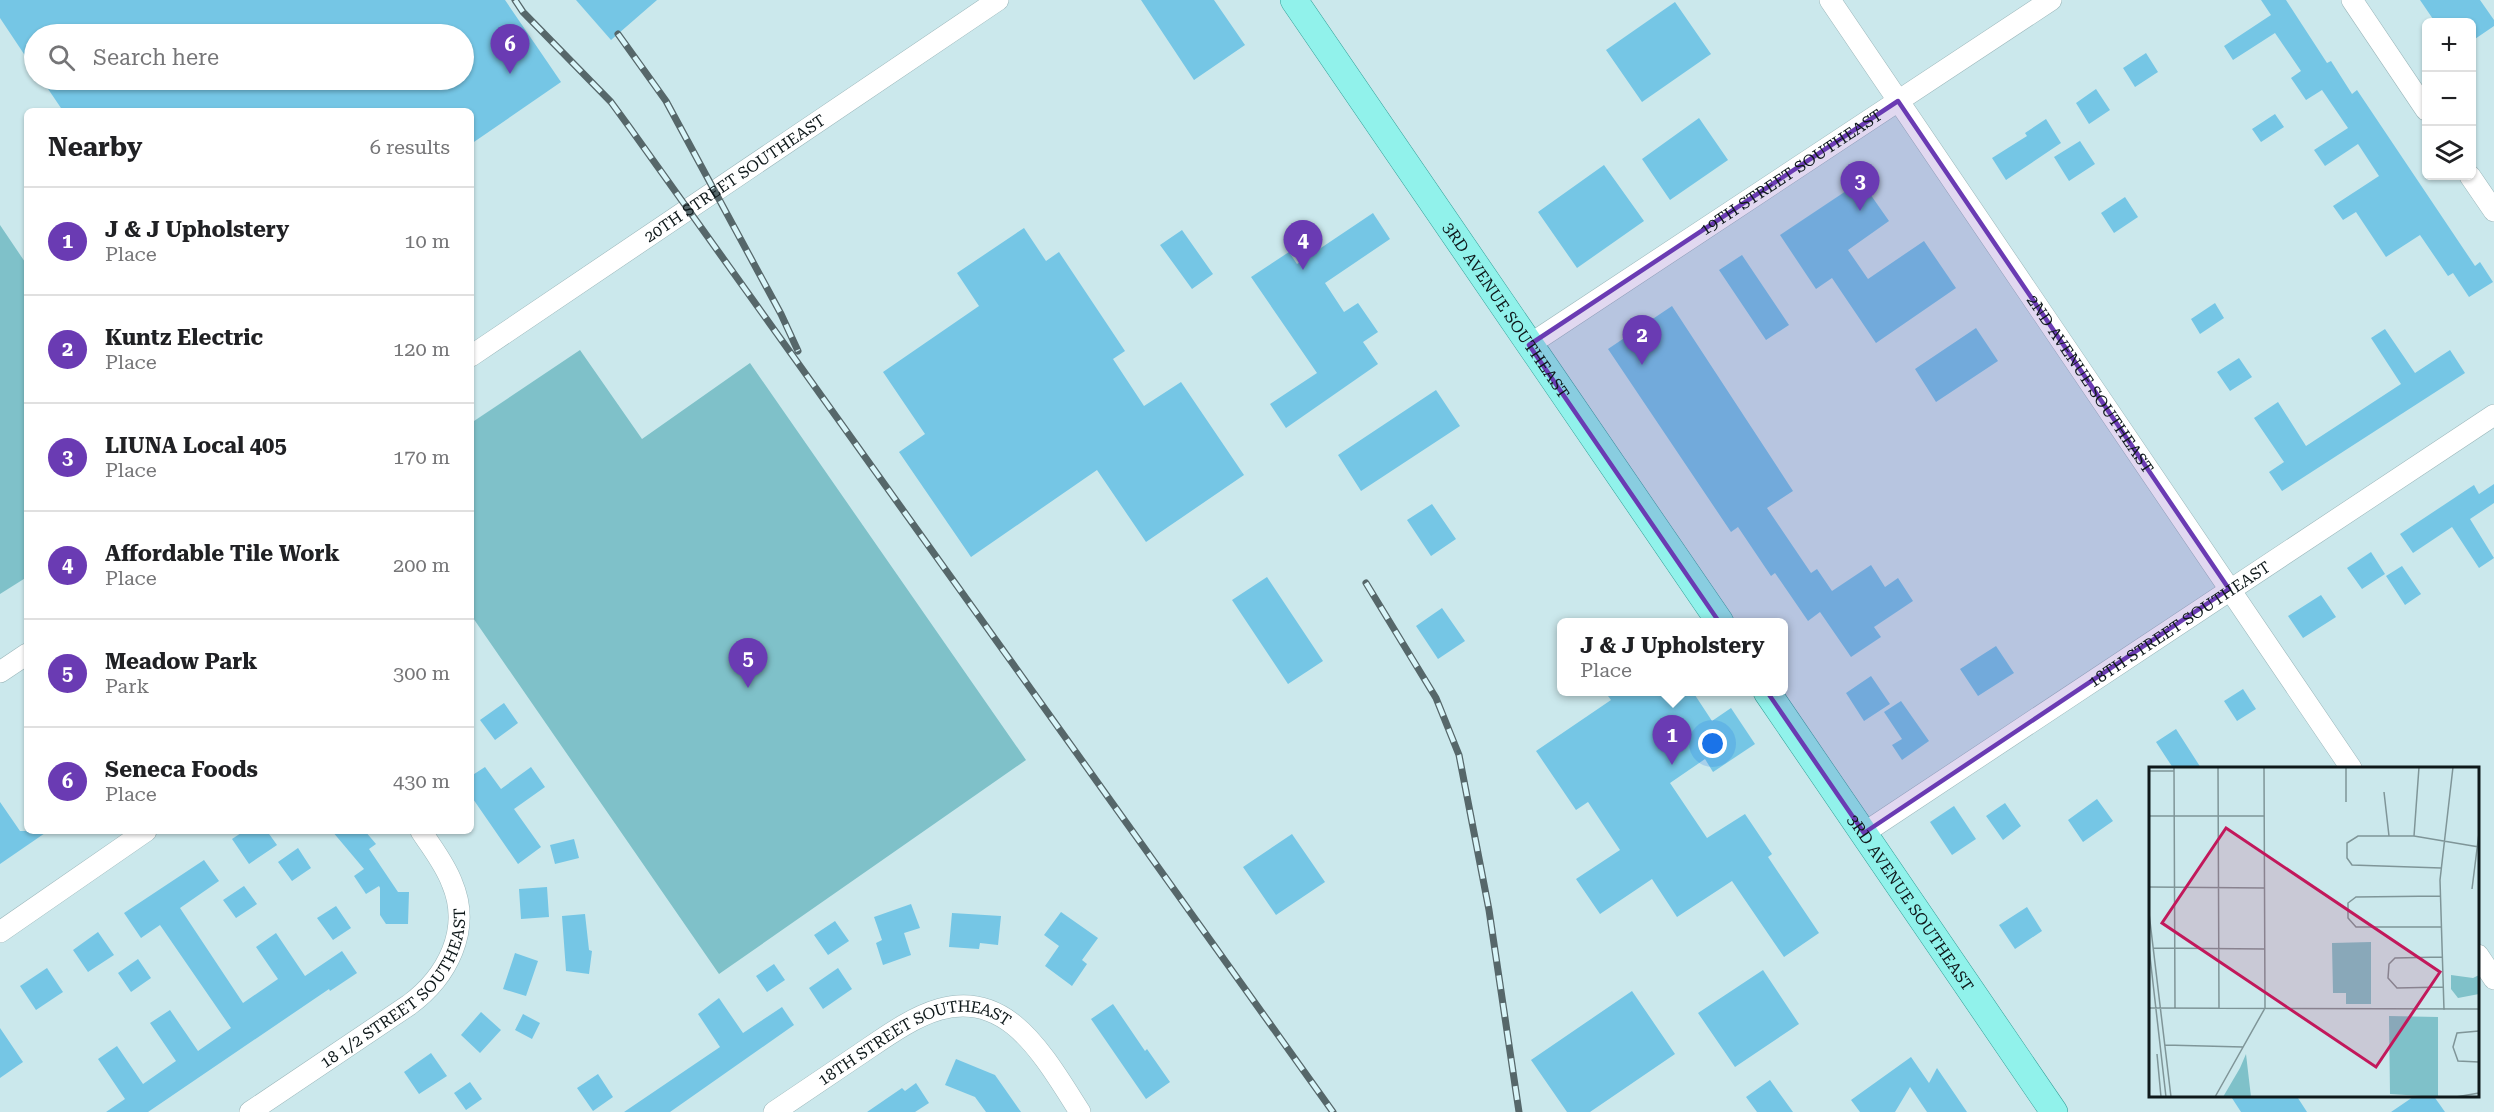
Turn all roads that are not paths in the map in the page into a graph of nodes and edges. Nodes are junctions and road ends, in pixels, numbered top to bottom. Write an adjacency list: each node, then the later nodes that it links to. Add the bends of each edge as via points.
1 (998, 0): 11 (street, 20TH STREET SOUTHEAST)
2 (1294, 0): 10 (main road, 3RD AVENUE SOUTHEAST)
3 (1830, 0): 6 (street, 2ND AVENUE SOUTHEAST)
4 (2051, 0): 6 (street, 19TH STREET SOUTHEAST)
5 (2352, 0): 7 (street)
6 (1898, 100): 10 (street, 19TH STREET SOUTHEAST); 13 (street, 2ND AVENUE SOUTHEAST)
7 (2422, 104)
8 (2473, 180): 9 (street)
9 (2494, 211)
10 (1529, 345): 14 (main road, 3RD AVENUE SOUTHEAST)
11 (474, 354)
12 (2494, 415): 13 (street, 18TH STREET SOUTHEAST)
13 (2229, 589): 18 (street, 2ND AVENUE SOUTHEAST); 19 (street, 18TH STREET SOUTHEAST)
14 (1717, 618)
15 (24, 656): 16 (street)
16 (0, 672)
17 (1770, 696): 19 (main road, 3RD AVENUE SOUTHEAST)
18 (2350, 767)
19 (1864, 833): 28 (main road, 3RD AVENUE SOUTHEAST)
20 (142, 834): 22 (street)
21 (423, 834): 25 (street, 18 1/2 STREET SOUTHEAST, via 457,895 458,925 444,970 429,990 409,1005)
22 (0, 932)
23 (2479, 956): 24 (street)
24 (2494, 979)
25 (250, 1112)
26 (774, 1112): 27 (street, 18TH STREET SOUTHEAST, via 906,1023 929,1011 952,1006 975,1007 1007,1020 1034,1047)
27 (1080, 1112)
28 (2054, 1112)

